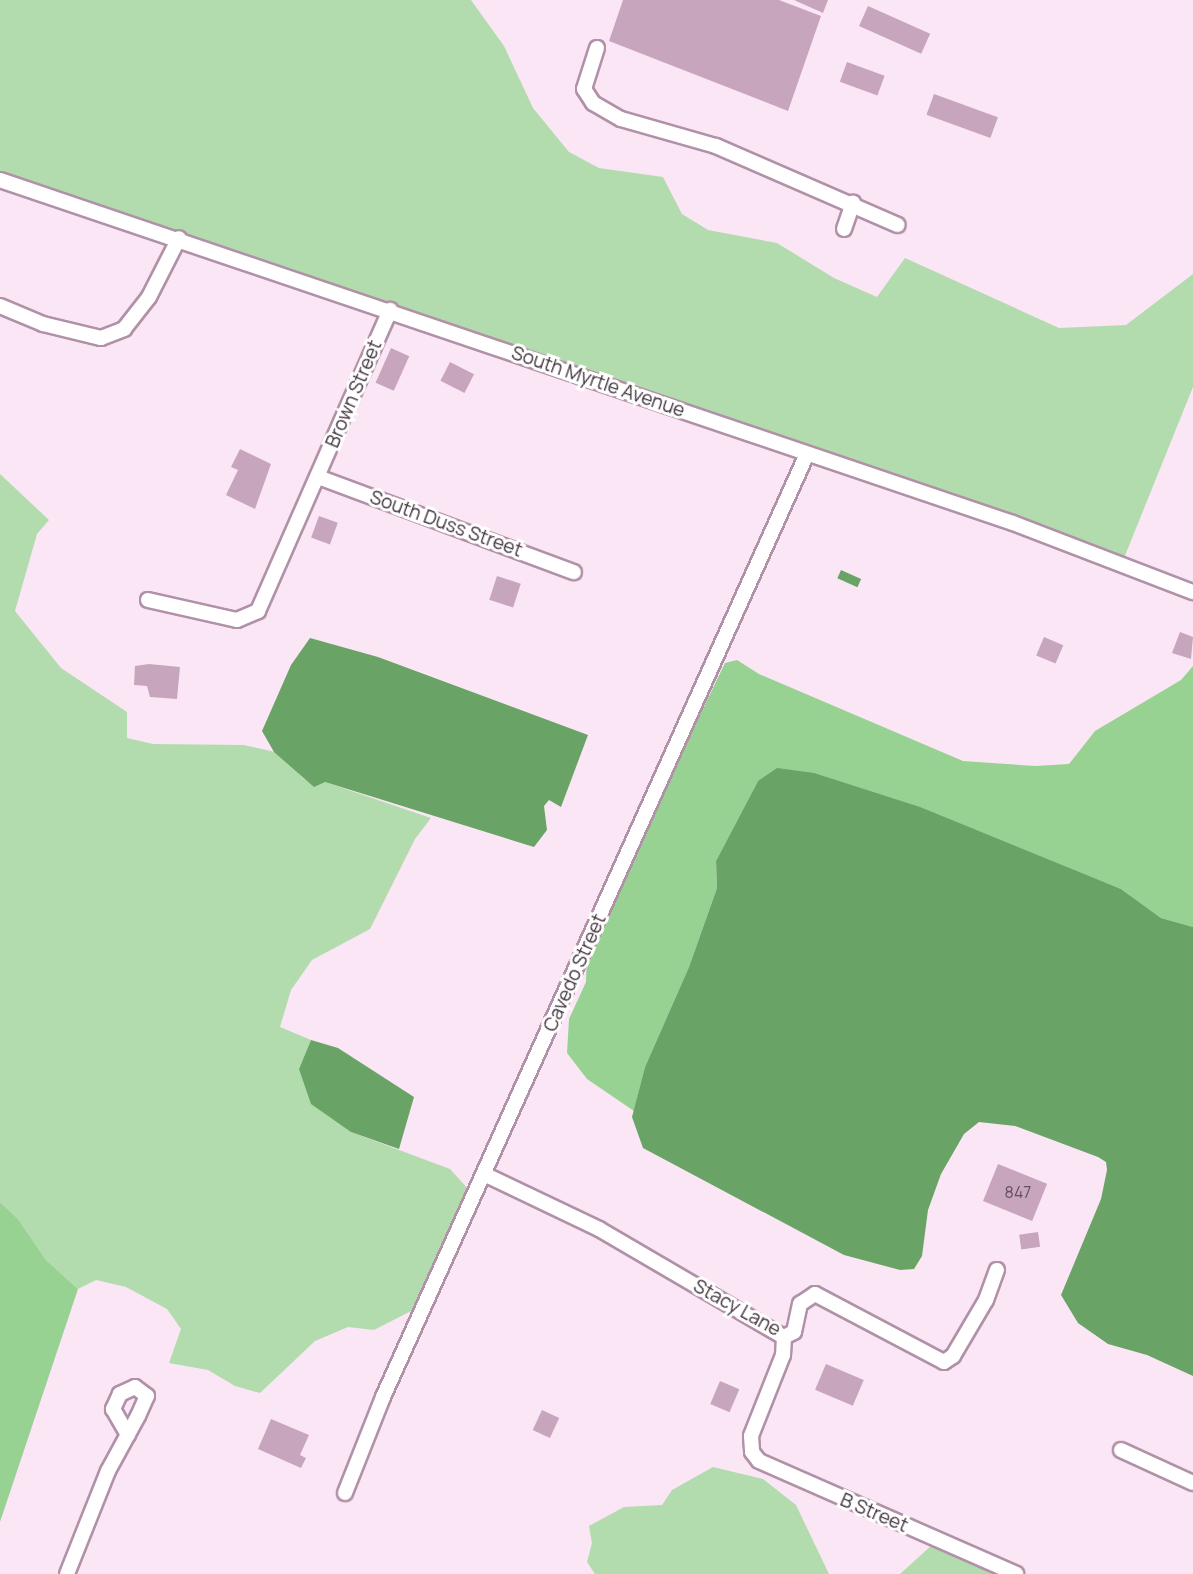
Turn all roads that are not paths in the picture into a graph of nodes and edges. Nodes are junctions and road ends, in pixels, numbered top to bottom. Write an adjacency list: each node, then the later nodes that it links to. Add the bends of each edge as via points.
1 (597, 48): 3 (street, via 584,89 593,103 621,119 716,146)
2 (0, 180): 6 (street, South Myrtle Avenue)
3 (853, 203): 4 (street); 5 (street)
4 (898, 225)
5 (844, 229)
6 (179, 238): 7 (street, via 149,298 124,328 101,338 43,324); 8 (street, South Myrtle Avenue)
7 (0, 306)
8 (390, 310): 9 (street, South Myrtle Avenue); 10 (street, Brown Street)
9 (807, 454): 12 (street, South Myrtle Avenue, via 1013,523); 14 (street, Cavedo Street)
10 (318, 477): 11 (street, South Duss Street); 13 (street, Brown Street, via 270,593 249,618 237,620)
11 (574, 572)
12 (1193, 592)
13 (148, 600)
14 (486, 1175): 16 (street, Stacy Lane, via 599,1229); 20 (street, Cavedo Street, via 383,1397)
15 (997, 1270): 16 (street, Stacy Lane, via 986,1300 953,1356 944,1362 815,1294 800,1304 794,1332)
16 (784, 1337): 22 (street, B Street, via 783,1355 751,1436 752,1452 776,1471)
17 (128, 1435): 21 (street, via 108,1471)
18 (1121, 1450): 19 (street)
19 (1193, 1483)
20 (345, 1493)
21 (67, 1574)
22 (1016, 1574)

